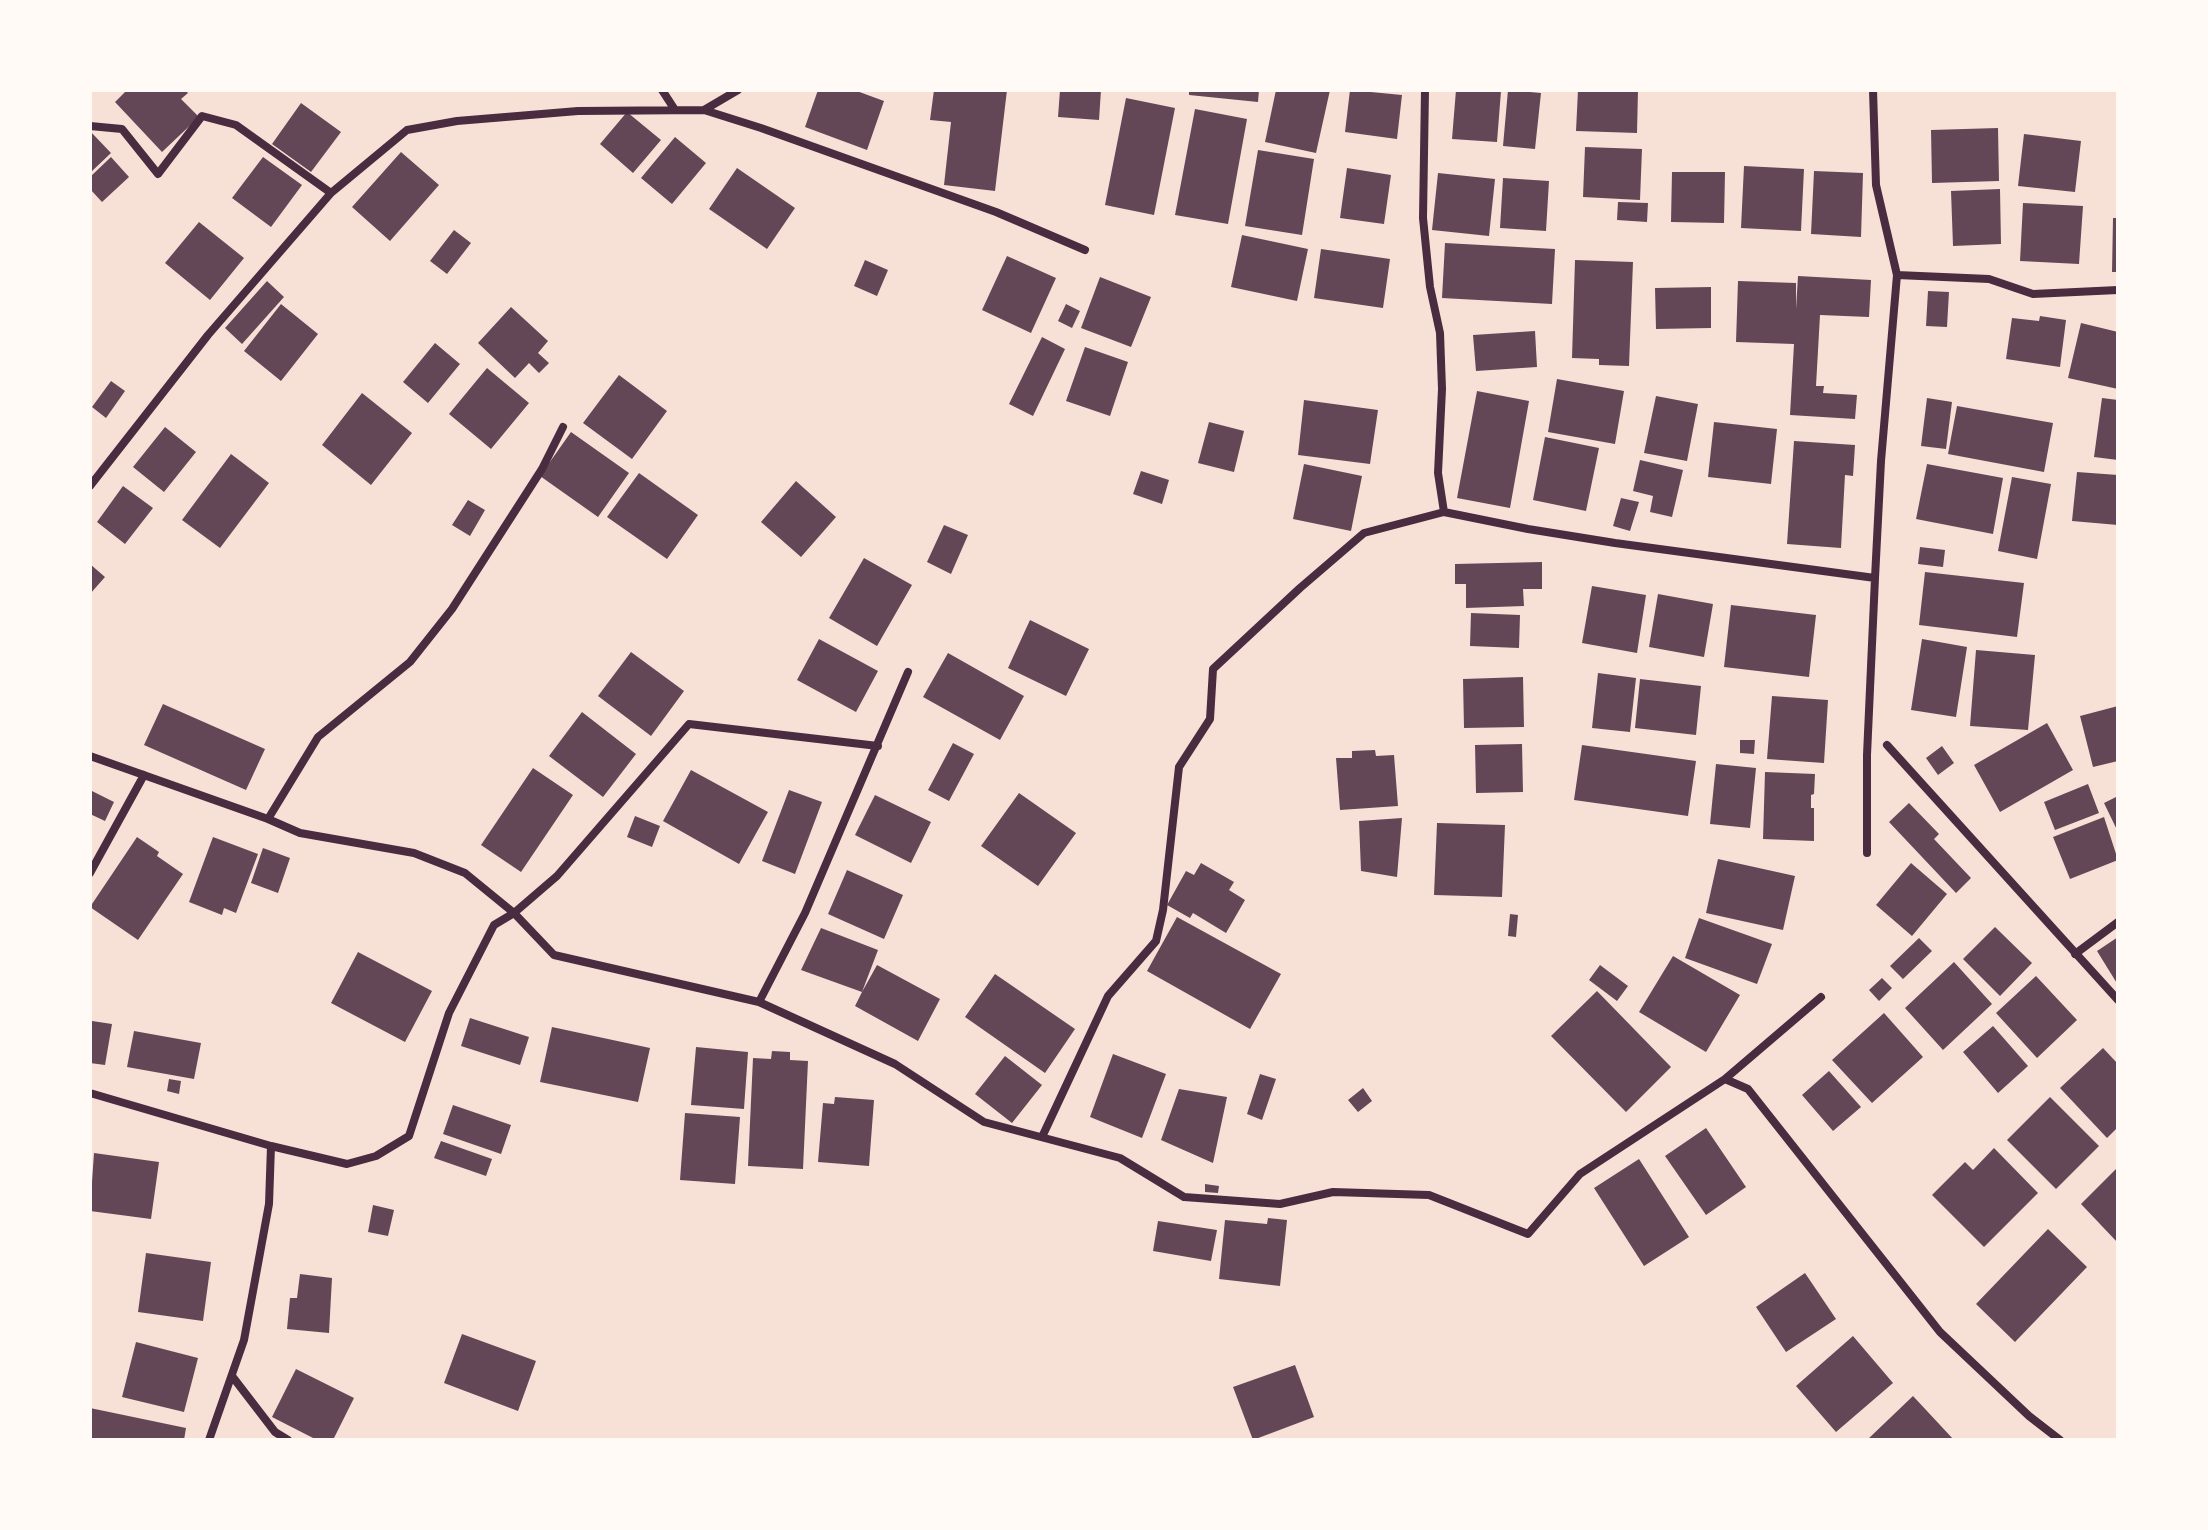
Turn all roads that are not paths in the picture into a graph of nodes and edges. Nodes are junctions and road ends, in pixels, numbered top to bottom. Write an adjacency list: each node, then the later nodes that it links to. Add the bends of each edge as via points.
1 (662, 90): 5 (street)
2 (738, 90): 6 (street)
3 (1425, 90): 14 (street, via 1423,218 1440,333 1438,473)
4 (1873, 90): 10 (street, via 1876,185)
5 (675, 110): 6 (street); 8 (street, via 578,111 407,130)
6 (704, 110): 9 (street, via 996,212)
7 (90, 126): 8 (street, via 122,129 158,174 202,116 236,125)
8 (331, 193): 13 (street, via 208,335)
9 (1085, 250)
10 (1897, 275): 11 (street, via 1989,279 2033,294); 15 (street)
11 (2118, 290)
12 (563, 427): 21 (street, via 452,609 410,662 318,737)
13 (90, 486)
14 (1444, 512): 15 (street, via 1586,538); 32 (street, via 1364,533 1213,669 1210,719 1179,767 1156,941 1108,996)
15 (1875, 578): 22 (street)
16 (908, 672): 18 (street)
17 (1887, 745): 26 (street)
18 (878, 746): 24 (street, via 689,724 557,876); 29 (street, via 805,913)
19 (90, 756): 20 (street)
20 (144, 775): 21 (street); 23 (street)
21 (268, 819): 24 (street, via 300,833 414,853 465,873)
22 (1867, 853)
23 (90, 873)
24 (514, 913): 29 (street, via 554,955); 33 (street, via 494,925 449,1013 409,1136 376,1156 347,1164)
25 (2118, 922): 26 (street)
26 (2075, 954): 28 (street)
27 (1821, 997): 30 (street)
28 (2118, 1000)
29 (759, 1002): 32 (street, via 895,1064 984,1122)
30 (1725, 1079): 32 (street, via 1580,1174 1528,1234 1429,1195 1333,1192 1280,1204 1184,1197 1120,1158); 37 (street, via 1748,1089 1940,1332)
31 (90, 1093): 33 (street)
32 (1042, 1137)
33 (271, 1146): 34 (street, via 269,1204 244,1340)
34 (232, 1376): 35 (street); 36 (street, via 275,1432)
35 (209, 1440)
36 (288, 1440)
37 (2060, 1440)

